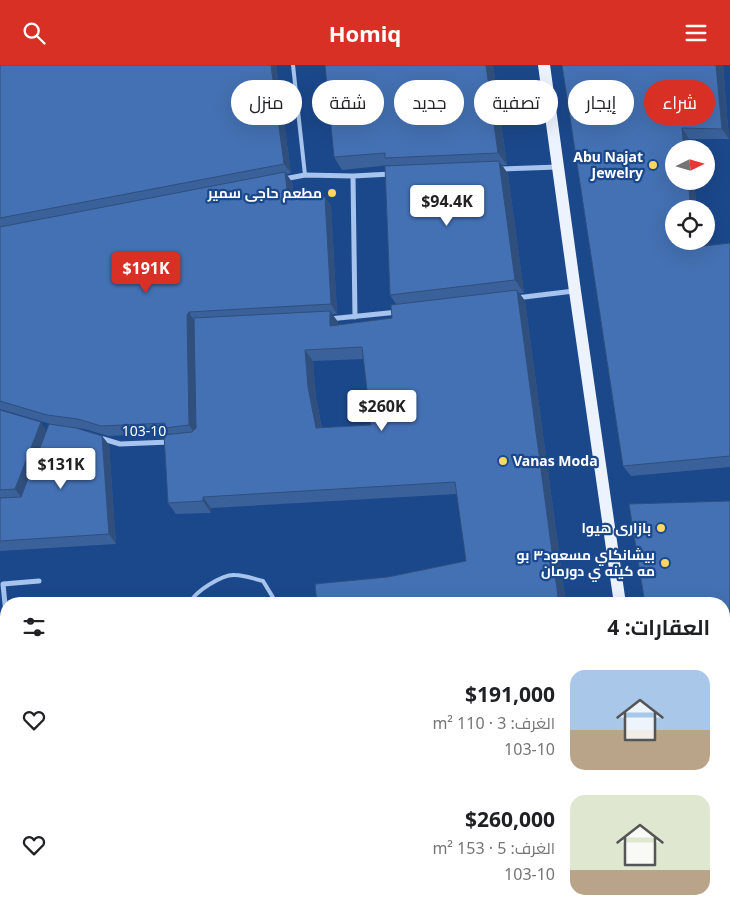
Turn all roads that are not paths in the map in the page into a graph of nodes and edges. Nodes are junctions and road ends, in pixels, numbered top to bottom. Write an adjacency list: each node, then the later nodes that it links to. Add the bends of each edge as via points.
1 (293, 65): 6 (lane)
2 (544, 65): 3 (main road)
3 (558, 167): 4 (street); 9 (main road)
4 (496, 169)
5 (400, 174): 7 (street)
6 (305, 175): 7 (street); 8 (street)
7 (353, 176): 12 (street)
8 (276, 181)
9 (575, 291): 10 (street); 20 (main road)
10 (510, 299)
11 (403, 312): 12 (street)
12 (355, 317): 13 (street)
13 (326, 319)
14 (93, 436): 15 (street, 103-10, via 120,444)
15 (173, 442)
16 (39, 581): 17 (street, via 3,584)
17 (4, 597)
18 (193, 597): 19 (lane, via 205,586 234,575 263,581)
19 (272, 597)
20 (619, 597)

